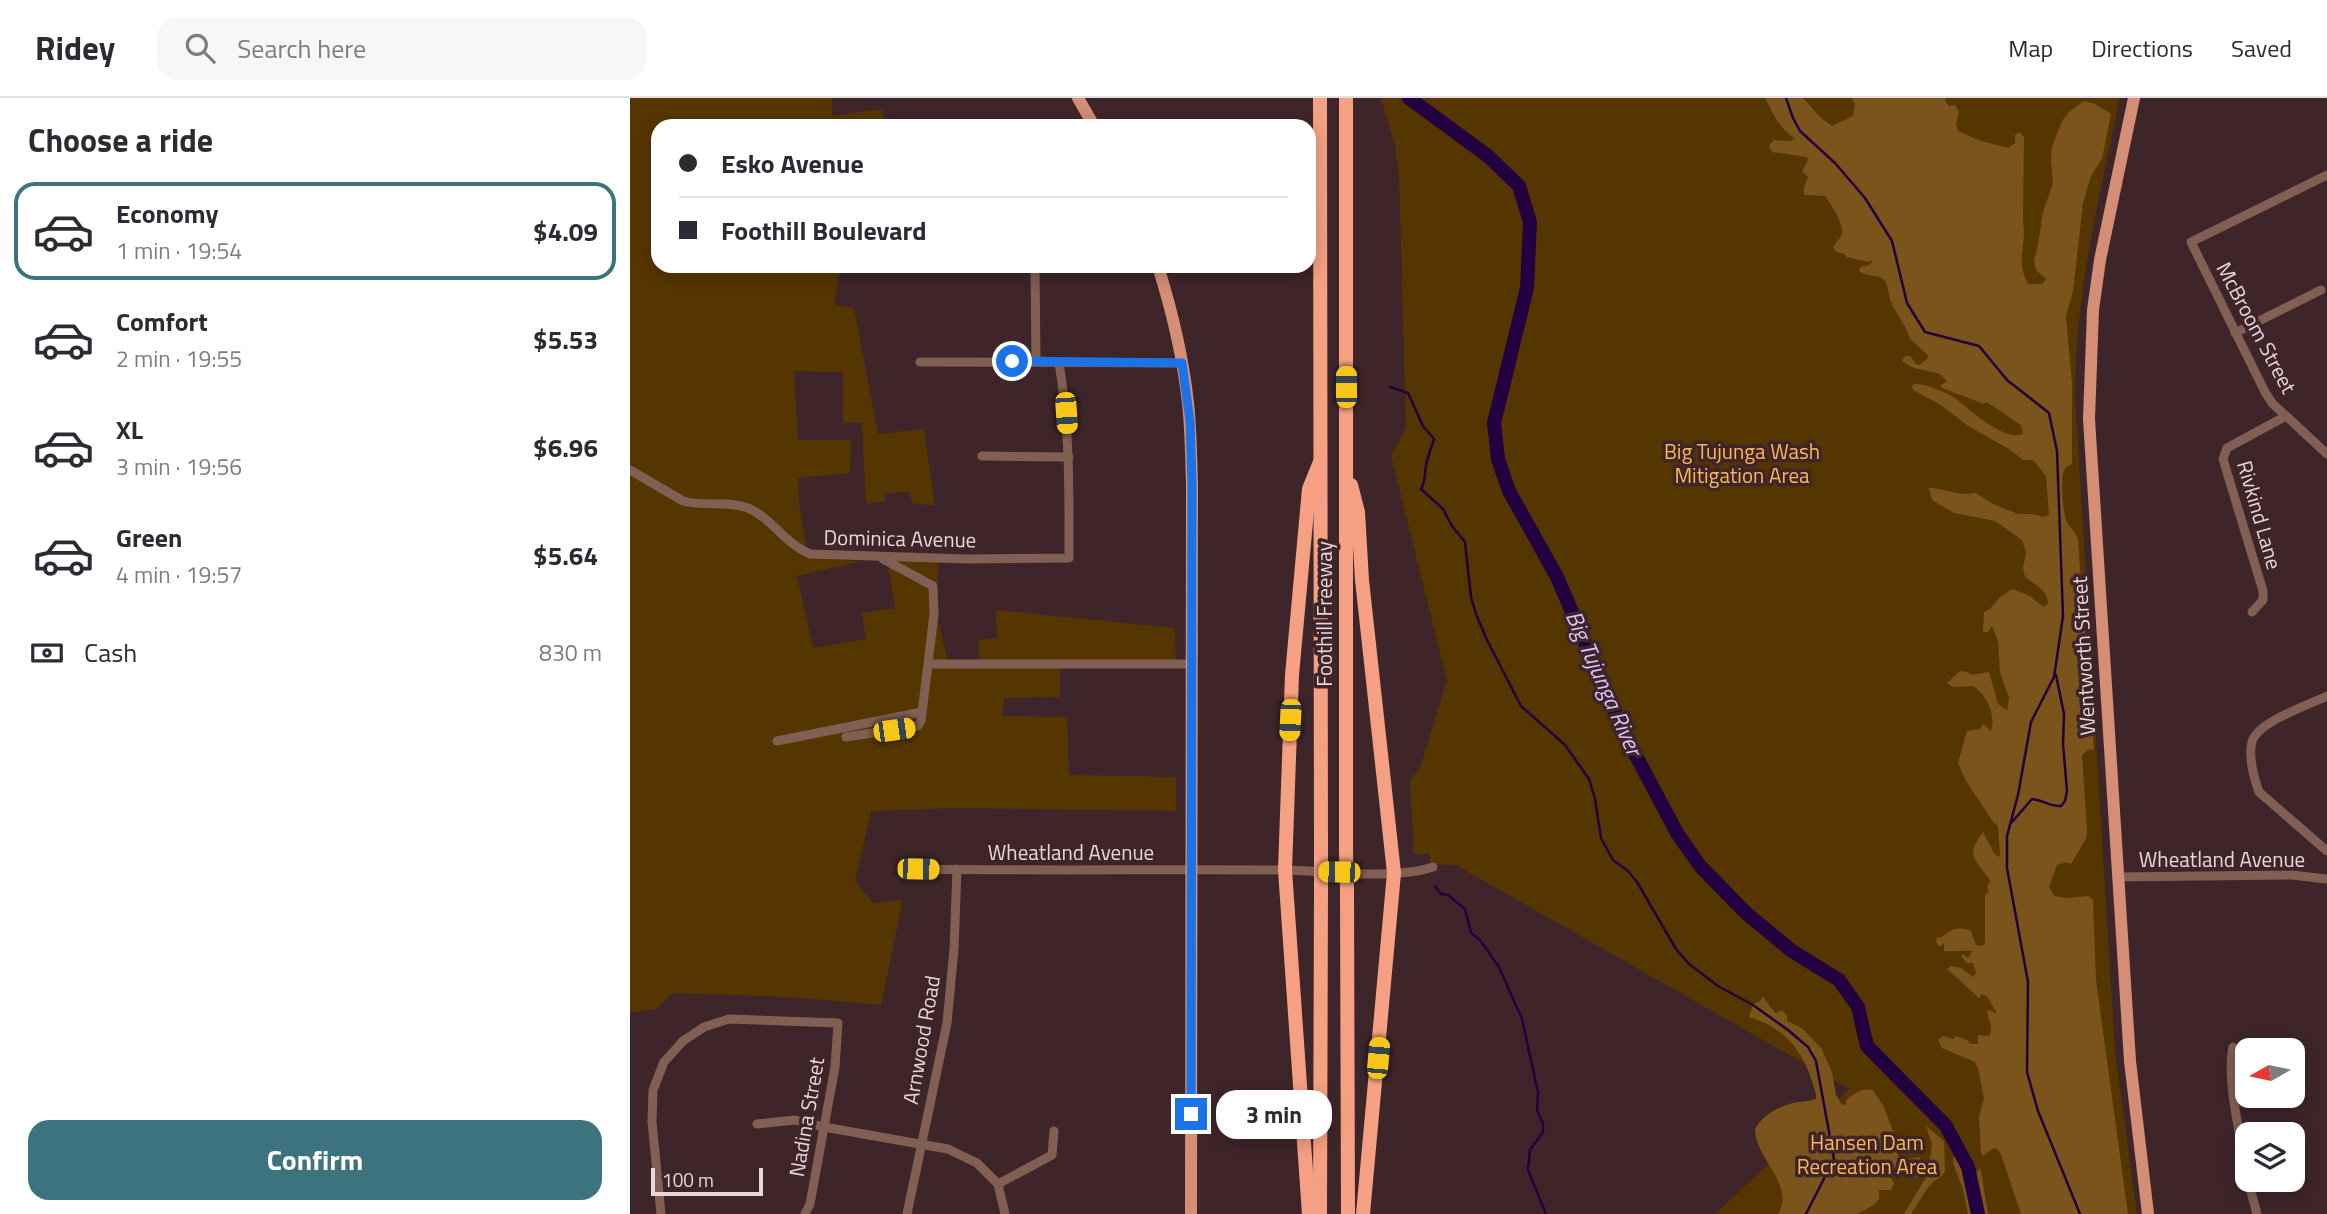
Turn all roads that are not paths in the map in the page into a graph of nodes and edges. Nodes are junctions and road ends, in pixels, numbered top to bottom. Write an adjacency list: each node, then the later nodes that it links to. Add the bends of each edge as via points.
1 (1078, 98): 5 (main road)
2 (1320, 98): 19 (highway, Foothill Freeway)
3 (1346, 98): 20 (highway, Foothill Freeway)
4 (2134, 98): 37 (main road, Wentworth Street, via 2100,260 2090,371 2089,419)
5 (1090, 119)
6 (2327, 175): 10 (street, McBroom Street, via 2191,242)
7 (1035, 273): 11 (street)
8 (1160, 273): 14 (main road)
9 (2321, 290): 10 (street)
10 (2235, 333): 15 (street, McBroom Street, via 2265,392)
11 (1035, 361): 12 (street); 13 (street)
12 (920, 362)
13 (1059, 363): 14 (street); 18 (street)
14 (1182, 363): 25 (main road, via 1190,421)
15 (2286, 416): 16 (street, McBroom Street); 23 (street, Rivkind Lane, via 2227,448 2223,459 2263,591 2263,600)
16 (2327, 454)
17 (982, 456): 18 (street)
18 (1069, 457): 22 (street, Dominica Avenue, via 1069,558)
19 (1320, 462): 34 (highway, via 1308,489 1292,675); 53 (highway, Foothill Freeway, bridge)
20 (1346, 468): 36 (highway, via 1358,512); 54 (highway, Foothill Freeway, bridge)
21 (630, 470): 22 (street, Dominica Avenue, via 691,504 734,504 749,509 810,554)
22 (880, 557): 24 (street, via 933,586)
23 (2252, 612)
24 (929, 664): 25 (street); 27 (street)
25 (1192, 664): 35 (main road)
26 (2327, 696): 30 (street, via 2263,727 2252,742 2251,755 2259,792)
27 (922, 712): 28 (street, via 918,726); 29 (street)
28 (846, 737)
29 (777, 741)
30 (2327, 851)
31 (1433, 867): 36 (street, Wheatland Avenue)
32 (918, 869): 33 (street, Wheatland Avenue)
33 (957, 869): 35 (street, Wheatland Avenue); 44 (street, Arnwood Road, via 947,1023)
34 (1285, 870): 35 (street, Wheatland Avenue); 36 (street, Wheatland Avenue); 52 (highway)
35 (1192, 871): 51 (main road)
36 (1394, 873): 55 (highway)
37 (2117, 877): 38 (street, Wheatland Avenue, via 2292,875); 56 (main road, Wentworth Street, via 2130,1061)
38 (2327, 879)
39 (2233, 1047): 40 (street, via 2230,1061)
40 (2239, 1122)
41 (757, 1124): 42 (street, via 795,1120)
42 (824, 1127): 44 (street); 47 (street, Nadina Street, via 838,1024 729,1019 704,1027 682,1041 664,1062 653,1090); 48 (street, Nadina Street, via 810,1204)
43 (1054, 1131): 45 (street, via 1052,1155)
44 (920, 1145): 45 (street, via 948,1149 977,1163); 49 (street, Arnwood Road)
45 (999, 1184): 50 (street)
46 (2251, 1192): 57 (street)
47 (661, 1214)
48 (804, 1214)
49 (907, 1214)
50 (1005, 1214)
51 (1191, 1214)
52 (1309, 1214)
53 (1320, 1214)
54 (1348, 1214)
55 (1363, 1214)
56 (2148, 1214)
57 (2257, 1214)

